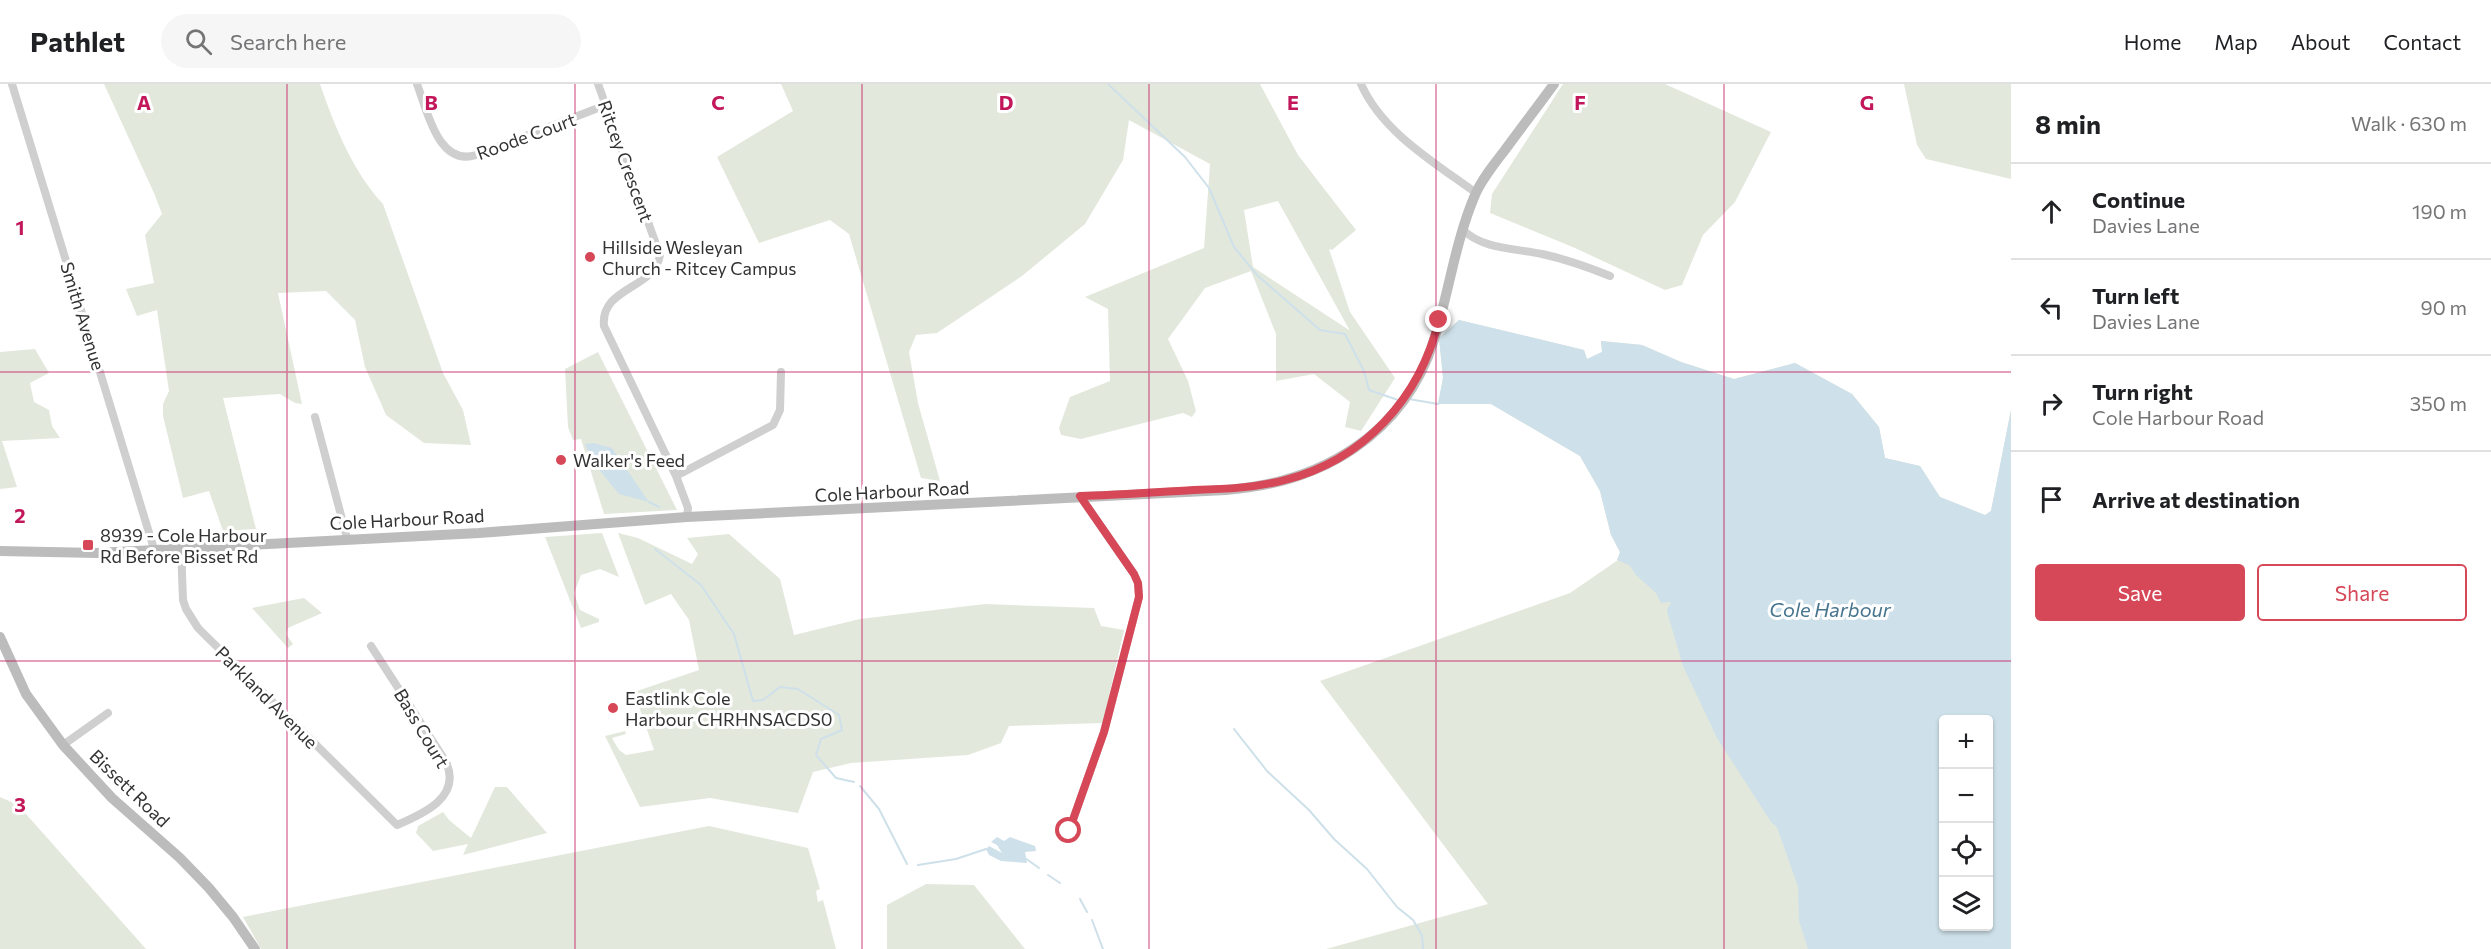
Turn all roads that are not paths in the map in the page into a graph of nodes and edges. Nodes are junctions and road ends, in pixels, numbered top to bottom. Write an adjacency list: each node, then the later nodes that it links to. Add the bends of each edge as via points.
1 (12, 84): 17 (street, Smith Avenue)
2 (417, 84): 6 (street, Roode Court, via 441,143 462,157)
3 (598, 84): 6 (street, Ritcey Crescent)
4 (1361, 84): 7 (street, via 1391,126)
5 (1554, 84): 7 (main road, Cole Harbour Road)
6 (606, 105): 12 (street, Ritcey Crescent, via 660,258 651,273 610,302 604,326)
7 (1476, 193): 8 (main road, Cole Harbour Road)
8 (1462, 229): 9 (street, via 1485,244 1542,254); 13 (main road, Cole Harbour Road, via 1436,331 1420,374 1393,414 1353,450 1305,474 1256,487)
9 (1610, 276)
10 (781, 372): 12 (street, via 780,410 773,425)
11 (315, 417): 15 (street)
12 (676, 476): 14 (street, Ritcey Crescent, via 688,508)
13 (1080, 496): 14 (main road, Cole Harbour Road); 24 (street, via 1134,574 1139,597 1104,732)
14 (687, 517): 15 (main road, Cole Harbour Road, via 479,533)
15 (347, 538): 16 (main road, Cole Harbour Road)
16 (181, 547): 17 (main road, Cole Harbour Road); 23 (street, Parkland Avenue, via 183,600 198,628)
17 (154, 549): 18 (main road, Cole Harbour Road, via 58,554)
18 (0, 551)
19 (0, 637): 22 (main road, Bissett Road, via 26,694)
20 (371, 646): 23 (street, Bass Court, via 446,762 450,776 450,786 443,798)
21 (108, 713): 22 (street)
22 (63, 745): 25 (main road, Bissett Road, via 112,798 209,888)
23 (397, 825)
24 (1069, 831)
25 (255, 949)

